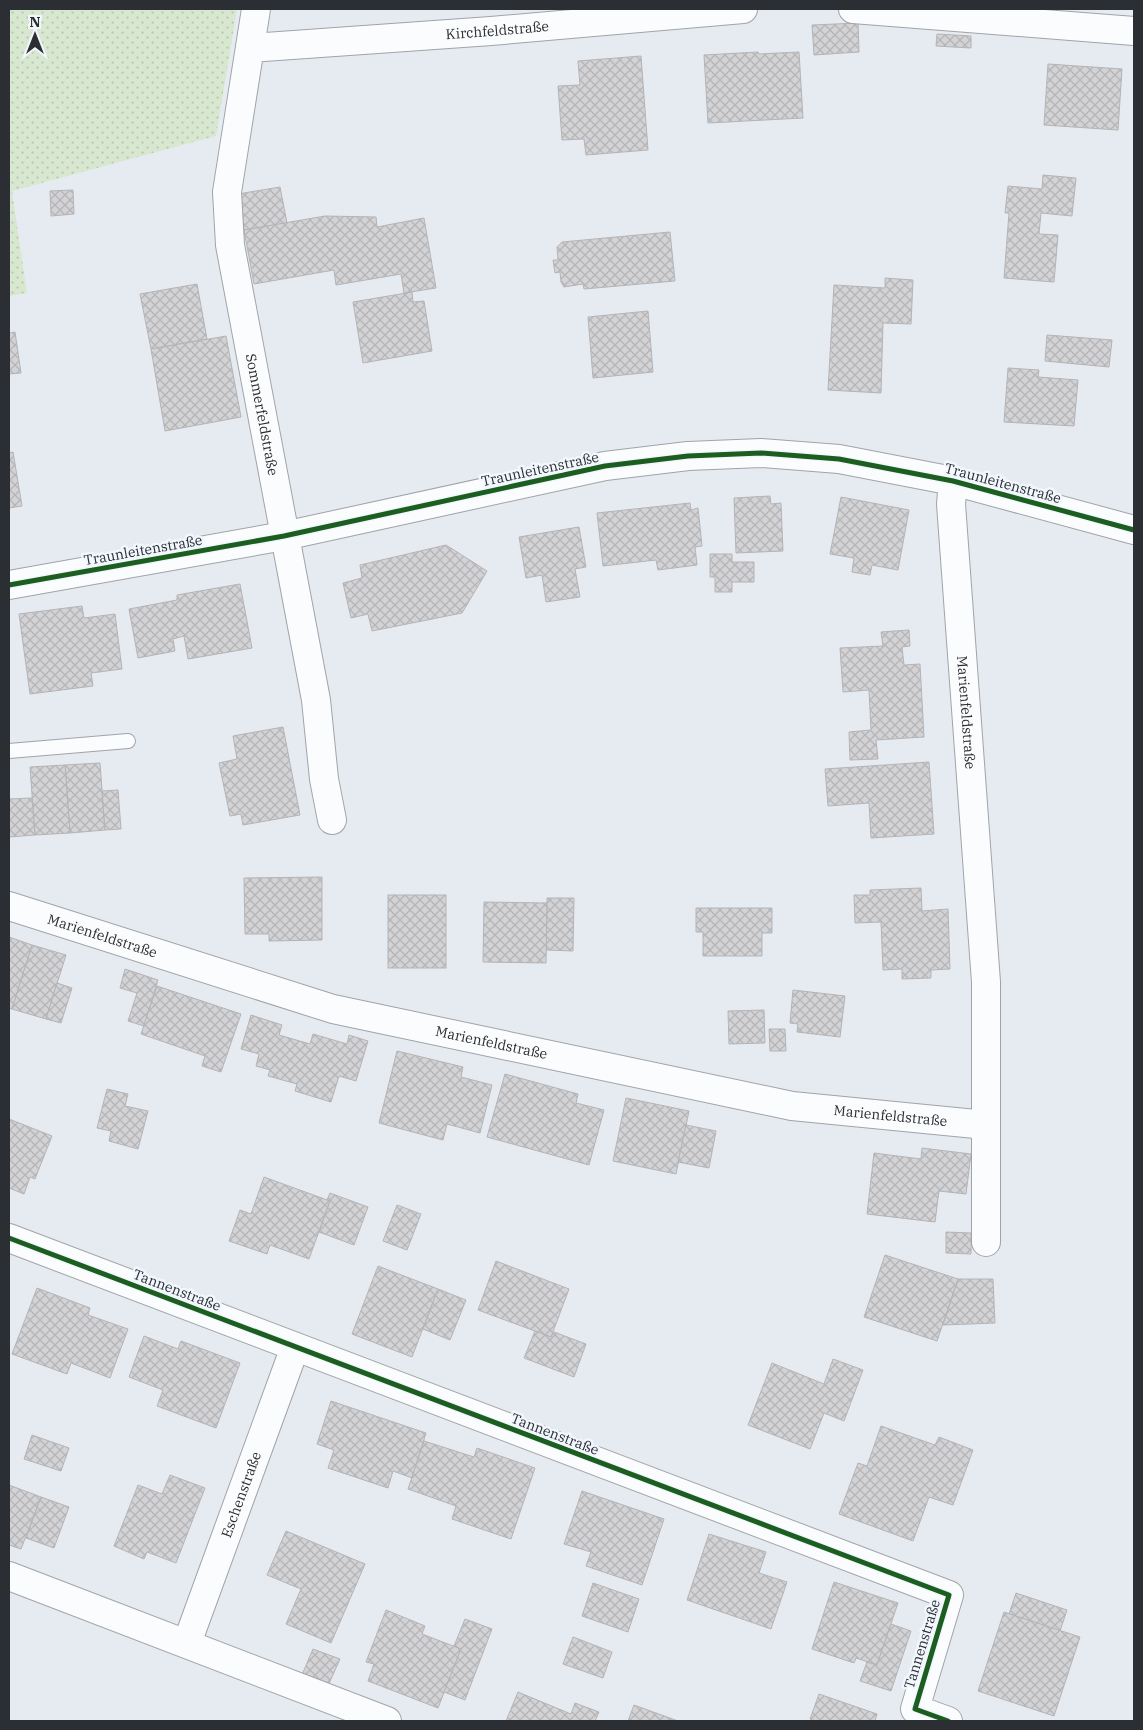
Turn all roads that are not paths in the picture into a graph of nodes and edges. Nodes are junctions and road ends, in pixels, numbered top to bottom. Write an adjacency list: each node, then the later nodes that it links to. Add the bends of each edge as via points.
1 (256, 9): 5 (street, Sommerfeldstraße)
2 (743, 9): 5 (street, Kirchfeldstraße)
3 (854, 9): 4 (street)
4 (1134, 31)
5 (250, 48): 8 (street, Sommerfeldstraße, via 227,192 230,245)
6 (953, 481): 7 (street, Traunleitenstraße); 8 (street, Traunleitenstraße, via 840,459 761,453 688,456 605,466); 14 (street, Marienfeldstraße, via 951,504 986,982)
7 (1134, 530)
8 (284, 536): 9 (street, Traunleitenstraße); 12 (street, Sommerfeldstraße, via 316,700 324,779)
9 (9, 585)
10 (128, 741): 11 (lane)
11 (9, 751)
12 (332, 820)
13 (9, 906): 14 (street, Marienfeldstraße, via 333,1009 792,1106)
14 (986, 1125): 16 (street, Marienfeldstraße)
15 (9, 1238): 17 (street, Tannenstraße)
16 (986, 1242)
17 (295, 1347): 19 (street, Eschenstraße); 20 (street, Tannenstraße, via 949,1595)
18 (9, 1576): 19 (street)
19 (187, 1643): 21 (street)
20 (912, 1715): 22 (street, Tannenstraße)
21 (387, 1721)
22 (948, 1721)

